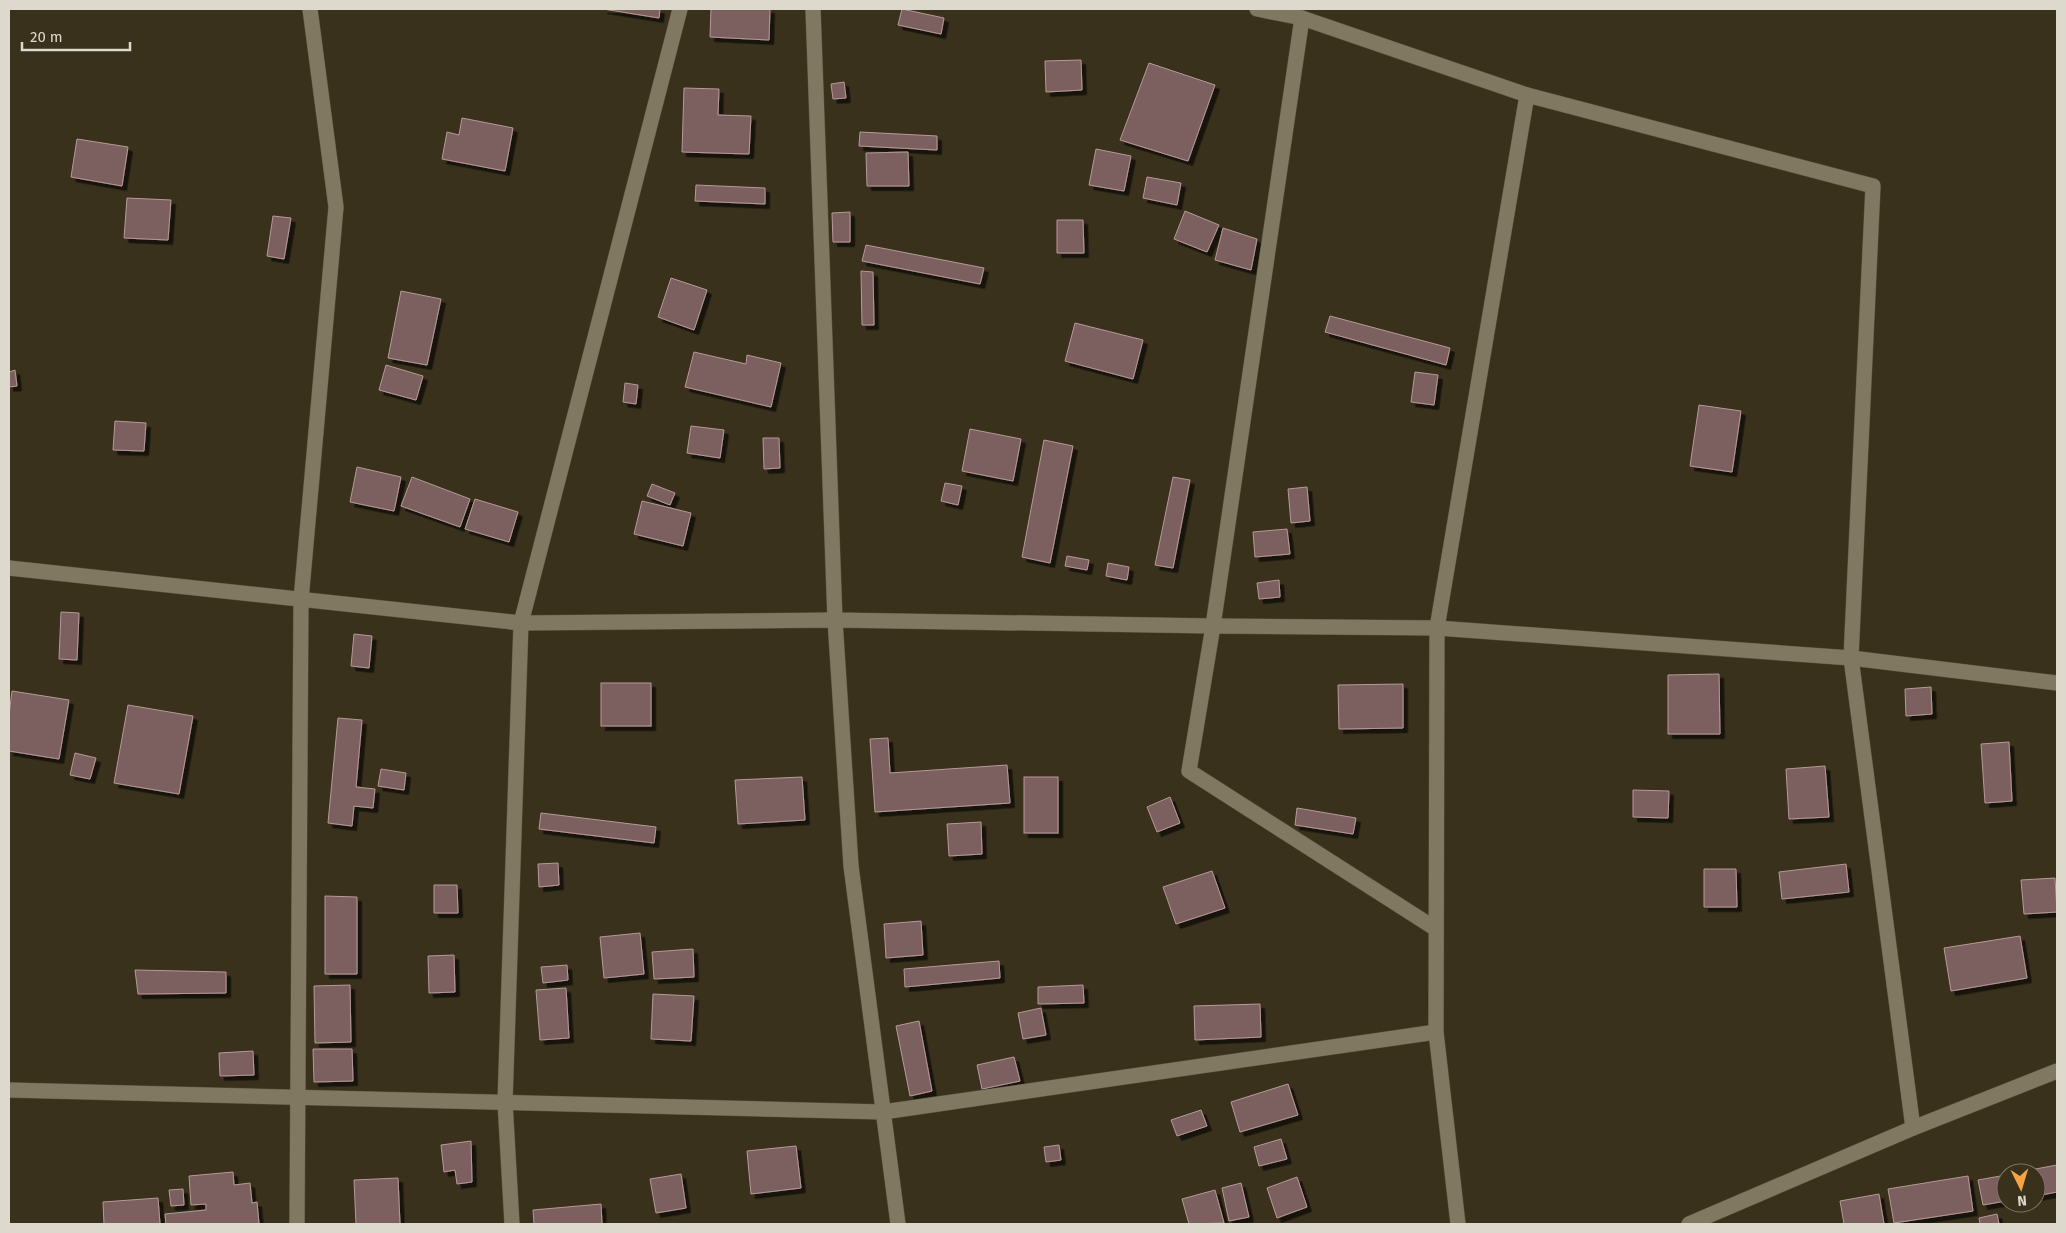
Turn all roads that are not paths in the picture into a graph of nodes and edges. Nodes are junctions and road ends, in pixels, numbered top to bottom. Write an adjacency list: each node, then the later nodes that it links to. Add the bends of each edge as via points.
1 (310, 9): 8 (street, via 336,207)
2 (680, 9): 10 (street)
3 (813, 9): 9 (street)
4 (1257, 9): 5 (street)
5 (1302, 18): 6 (street); 11 (street)
6 (1527, 95): 12 (street); 13 (street, via 1873,186)
7 (9, 568): 8 (street)
8 (301, 600): 10 (street); 19 (street)
9 (835, 620): 10 (street); 11 (street); 21 (street, via 851,866)
10 (521, 623): 20 (street)
11 (1213, 626): 12 (street); 15 (street, via 1189,771)
12 (1437, 628): 13 (street); 15 (street)
13 (1851, 658): 14 (street); 22 (street)
14 (2057, 683)
15 (1436, 929): 16 (street)
16 (1436, 1032): 21 (street); 26 (street)
17 (2057, 1071): 22 (street)
18 (9, 1090): 19 (street)
19 (297, 1098): 20 (street); 23 (street)
20 (505, 1102): 21 (street); 24 (street)
21 (883, 1112): 25 (street)
22 (1913, 1128): 27 (street)
23 (297, 1224)
24 (512, 1224)
25 (898, 1224)
26 (1458, 1224)
27 (1689, 1224)

